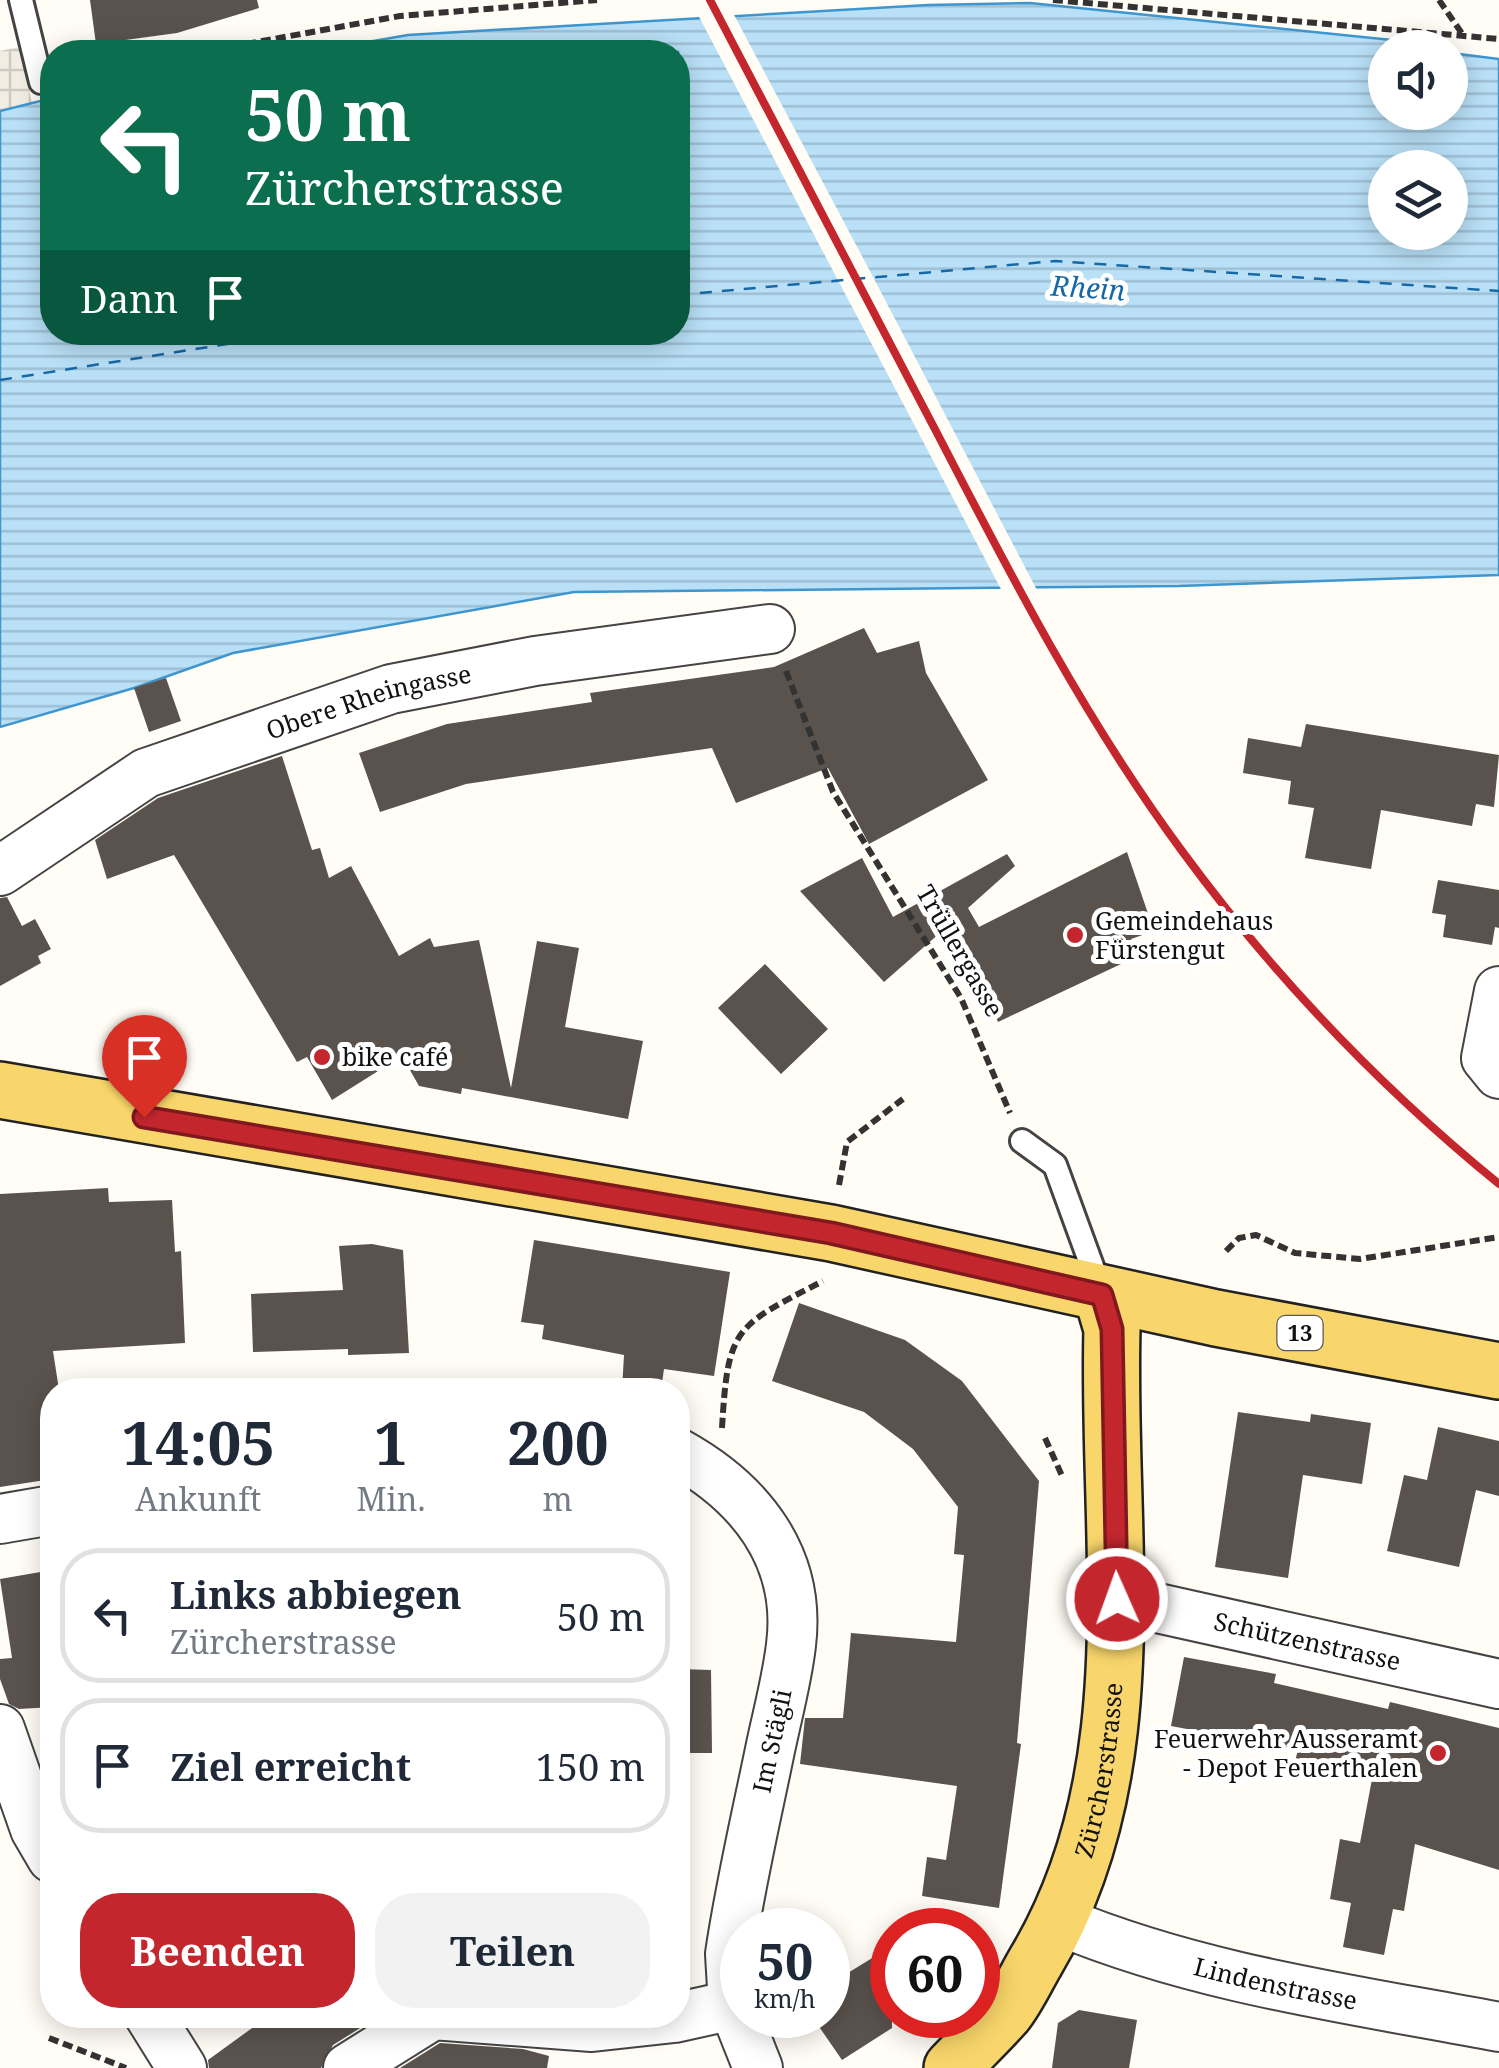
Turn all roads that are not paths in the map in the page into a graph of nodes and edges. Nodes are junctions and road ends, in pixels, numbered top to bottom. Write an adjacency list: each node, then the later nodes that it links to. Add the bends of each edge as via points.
1 (22, 0): 2 (lane)
2 (40, 78)
3 (770, 629): 4 (street, Obere Rheingasse, via 535,661 391,689 146,774)
4 (0, 871)
5 (1499, 990): 6 (street, via 1486,1058)
6 (1499, 1074)
7 (0, 1090): 9 (main road, 13, via 831,1233)
8 (1022, 1141): 9 (lane, via 1054,1165)
9 (1102, 1295): 10 (main road, 13); 14 (main road, Zürcherstrasse, via 1112,1329)
10 (1499, 1371)
11 (690, 1460): 18 (street, Im Stägli, via 719,1476 752,1509 788,1588 792,1642)
12 (40, 1512): 13 (street)
13 (0, 1518)
14 (1117, 1599): 15 (street, Schützenstrasse); 19 (main road, Zürcherstrasse, via 1104,1788)
15 (1499, 1684)
16 (0, 1729): 17 (street)
17 (40, 1838)
18 (738, 1908)
19 (1060, 1922): 22 (street, Lindenstrasse, via 1123,1947 1229,1975); 29 (main road, Zürcherstrasse, via 1007,2011)
20 (720, 2008): 21 (street)
21 (690, 2014)
22 (1499, 2027)
23 (158, 2028): 26 (street)
24 (412, 2028): 27 (street)
25 (746, 2038): 28 (street, Im Stägli)
26 (182, 2068)
27 (348, 2068)
28 (758, 2068)
29 (952, 2068)

